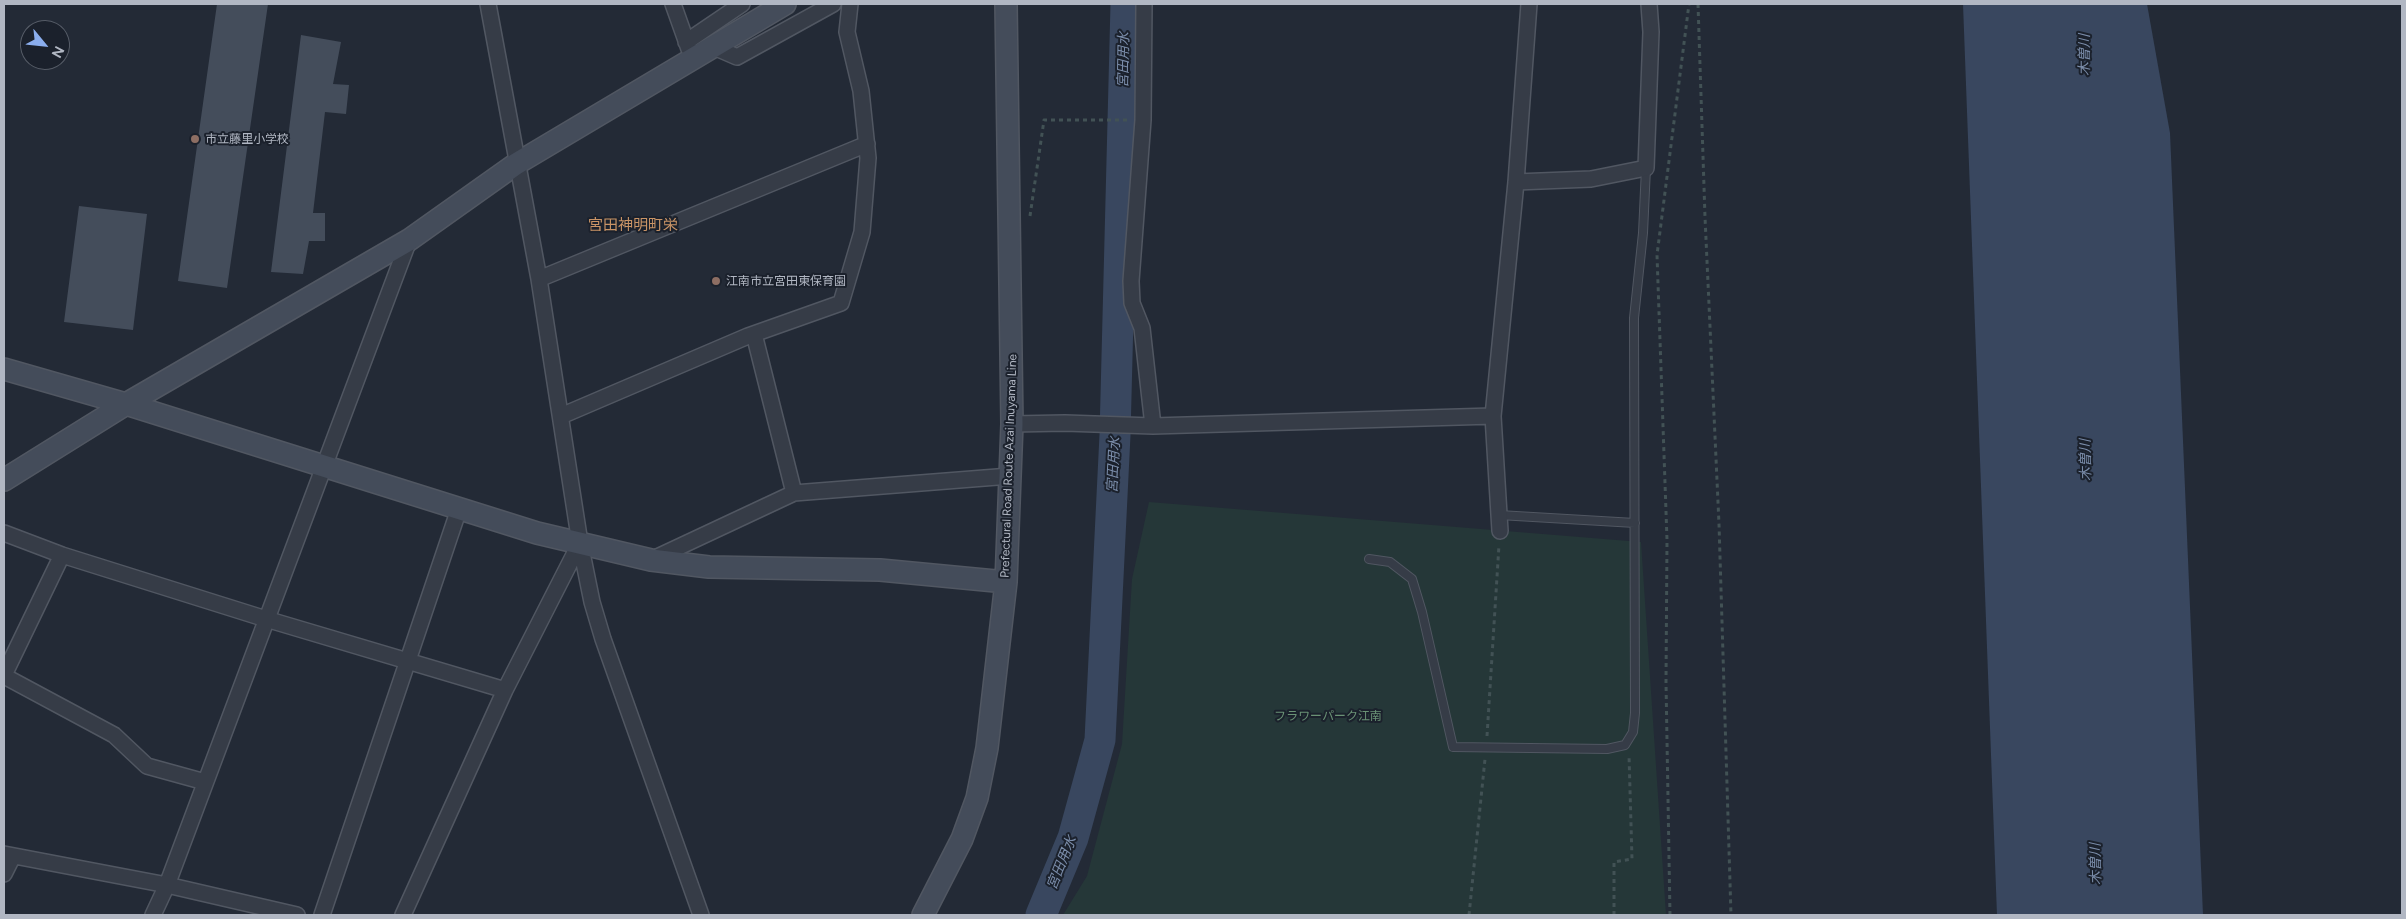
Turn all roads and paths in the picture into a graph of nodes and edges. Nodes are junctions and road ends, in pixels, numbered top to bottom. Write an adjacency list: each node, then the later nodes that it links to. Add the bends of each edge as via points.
1 (488, 4): 17 (street)
2 (672, 4): 14 (street)
3 (742, 4): 14 (street)
4 (785, 4): 13 (street)
5 (833, 4): 13 (street, via 737,57)
6 (850, 4): 16 (street, via 848,32 861,91)
7 (1006, 4): 28 (street, Prefectural Road Route Azai Inuyama Line)
8 (1144, 4): 29 (street, via 1142,120 1131,281 1132,303 1142,328)
9 (1529, 4): 19 (street)
10 (1649, 4): 18 (street, via 1651,32)
11 (1689, 4): 62 (path, via 1657,255 1667,540)
12 (1698, 4): 63 (path)
13 (714, 47): 14 (street)
14 (690, 51): 17 (street)
15 (1134, 120): 20 (path, via 1044,120)
16 (867, 144): 22 (street); 23 (street, via 862,232 840,304)
17 (516, 164): 21 (street); 22 (street)
18 (1646, 168): 19 (street, via 1591,179); 36 (lane, via 1634,318)
19 (1516, 182): 27 (street)
20 (1028, 226)
21 (409, 240): 25 (street); 30 (street)
22 (539, 279): 26 (street)
23 (754, 334): 26 (street); 33 (street)
24 (4, 369): 25 (street)
25 (126, 404): 30 (street); 32 (street)
26 (561, 416): 39 (street)
27 (1494, 416): 29 (street); 35 (street)
28 (1012, 424): 29 (street); 31 (street, Prefectural Road Route Azai Inuyama Line)
29 (1153, 426)
30 (322, 467): 34 (street); 44 (street)
31 (1010, 476): 33 (street); 43 (street, Prefectural Road Route Azai Inuyama Line)
32 (4, 480)
33 (794, 493): 42 (street)
34 (459, 510): 39 (street); 45 (street)
35 (1499, 515): 36 (lane); 37 (street)
36 (1635, 523): 48 (lane, via 1635,713 1633,732)
37 (1500, 531): 49 (path)
38 (4, 533): 40 (street)
39 (580, 543): 42 (street); 47 (street); 58 (street, via 603,639)
40 (62, 555): 44 (street); 46 (street)
41 (1369, 559): 49 (lane, via 1390,562 1412,579 1453,747)
42 (651, 560): 43 (street, via 709,567 880,570)
43 (1006, 582): 59 (street, Prefectural Road Route Azai Inuyama Line, via 987,748 977,798 962,839)
44 (266, 619): 45 (street); 50 (street)
45 (408, 662): 47 (street); 56 (street)
46 (4, 676): 50 (street, via 114,736 147,766)
47 (505, 690): 57 (street)
48 (1624, 745): 49 (lane, via 1607,748); 61 (path, via 1630,759 1632,859 1614,862)
49 (1486, 748): 60 (path)
50 (205, 782): 53 (street)
51 (8, 855): 52 (street); 53 (street)
52 (4, 874)
53 (167, 885): 54 (street); 55 (street)
54 (153, 915)
55 (297, 915)
56 (322, 915)
57 (403, 915)
58 (702, 915)
59 (923, 915)
60 (1469, 915)
61 (1614, 915)
62 (1670, 915)
63 (1731, 915)

